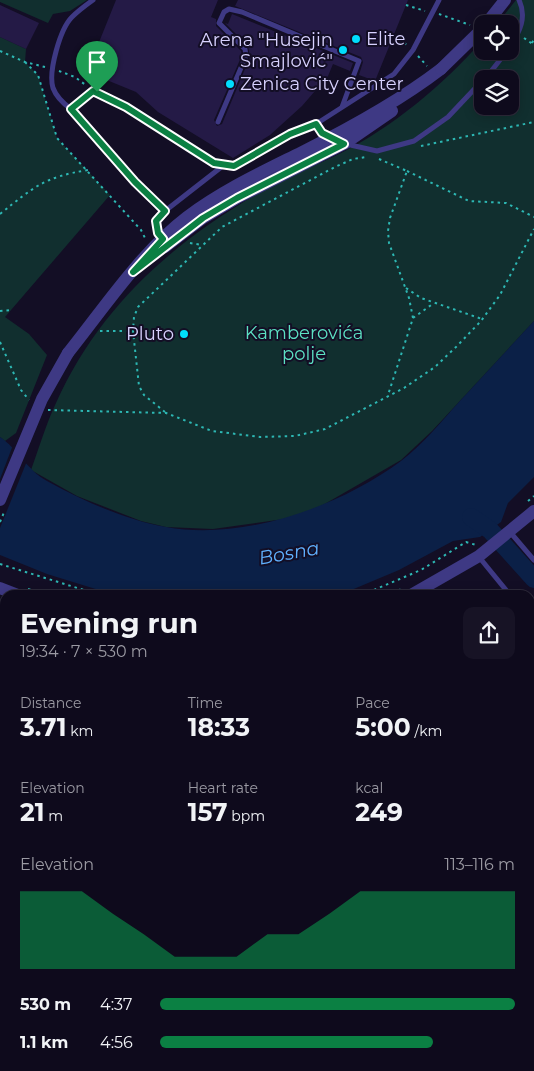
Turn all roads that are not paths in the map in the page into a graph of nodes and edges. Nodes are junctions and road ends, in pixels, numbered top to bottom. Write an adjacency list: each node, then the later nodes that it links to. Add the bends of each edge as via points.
1 (93, 0): 13 (lane, via 71,18 58,44 53,88)
2 (439, 0): 12 (lane, via 413,50 394,74)
3 (505, 0): 5 (street)
4 (519, 0): 6 (lane, via 522,8)
5 (493, 15)
6 (519, 31)
7 (474, 37): 9 (street, bridge)
8 (499, 60): 10 (lane)
9 (441, 69): 16 (street, via 418,87); 17 (street, via 402,104)
10 (492, 70)
11 (474, 91): 17 (lane, via 453,113 414,141 376,151)
12 (342, 107): 14 (lane, via 360,65 358,61 229,9 219,23 244,49 246,56); 15 (lane)
13 (71, 109): 18 (lane, via 93,91 126,107 214,163); 19 (lane)
14 (218, 122)
15 (316, 124): 16 (lane, via 322,133); 18 (lane, via 290,134 234,166)
16 (331, 136): 17 (lane); 20 (street, via 220,194 185,218)
17 (344, 144): 20 (street, via 237,198)
18 (224, 164): 19 (lane)
19 (165, 211): 20 (lane, via 156,221 158,233)
20 (165, 242): 21 (street, bridge, via 133,272 68,353 42,399)
21 (0, 500)
22 (534, 511): 23 (street)
23 (510, 532): 24 (street); 25 (lane)
24 (480, 551): 26 (street); 27 (lane)
25 (534, 560)
26 (418, 590)
27 (507, 590)

